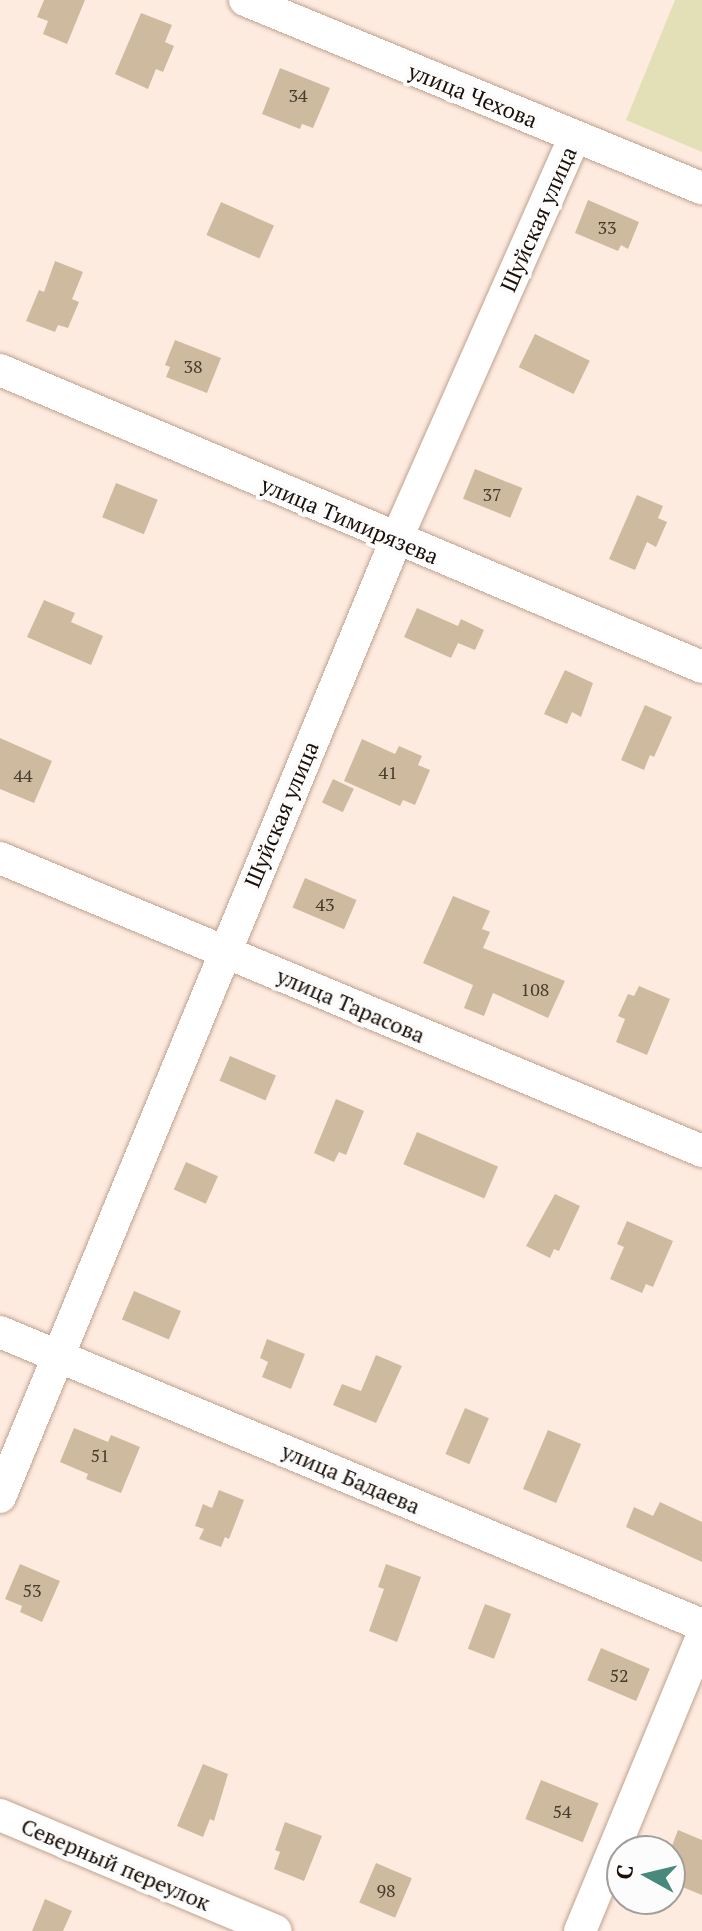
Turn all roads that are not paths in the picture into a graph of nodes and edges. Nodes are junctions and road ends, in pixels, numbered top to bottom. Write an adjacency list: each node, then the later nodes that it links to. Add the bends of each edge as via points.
1 (245, 0): 2 (street, улица Чехова)
2 (575, 137): 3 (street, улица Чехова); 5 (street, Шуйская улица)
3 (702, 188)
4 (0, 370): 5 (street, улица Тимирязева)
5 (396, 540): 6 (street, улица Тимирязева); 8 (street, Шуйская улица)
6 (702, 667)
7 (0, 858): 8 (street, улица Тарасова)
8 (224, 952): 9 (street, улица Тарасова); 11 (street, Шуйская улица)
9 (702, 1151)
10 (0, 1332): 11 (street, улица Бадаева)
11 (58, 1356): 12 (street, Шуйская улица); 13 (street, улица Бадаева)
12 (0, 1497)
13 (702, 1625)
14 (702, 1636): 17 (street)
15 (0, 1815): 16 (street, Северный переулок)
16 (276, 1931)
17 (580, 1931)

